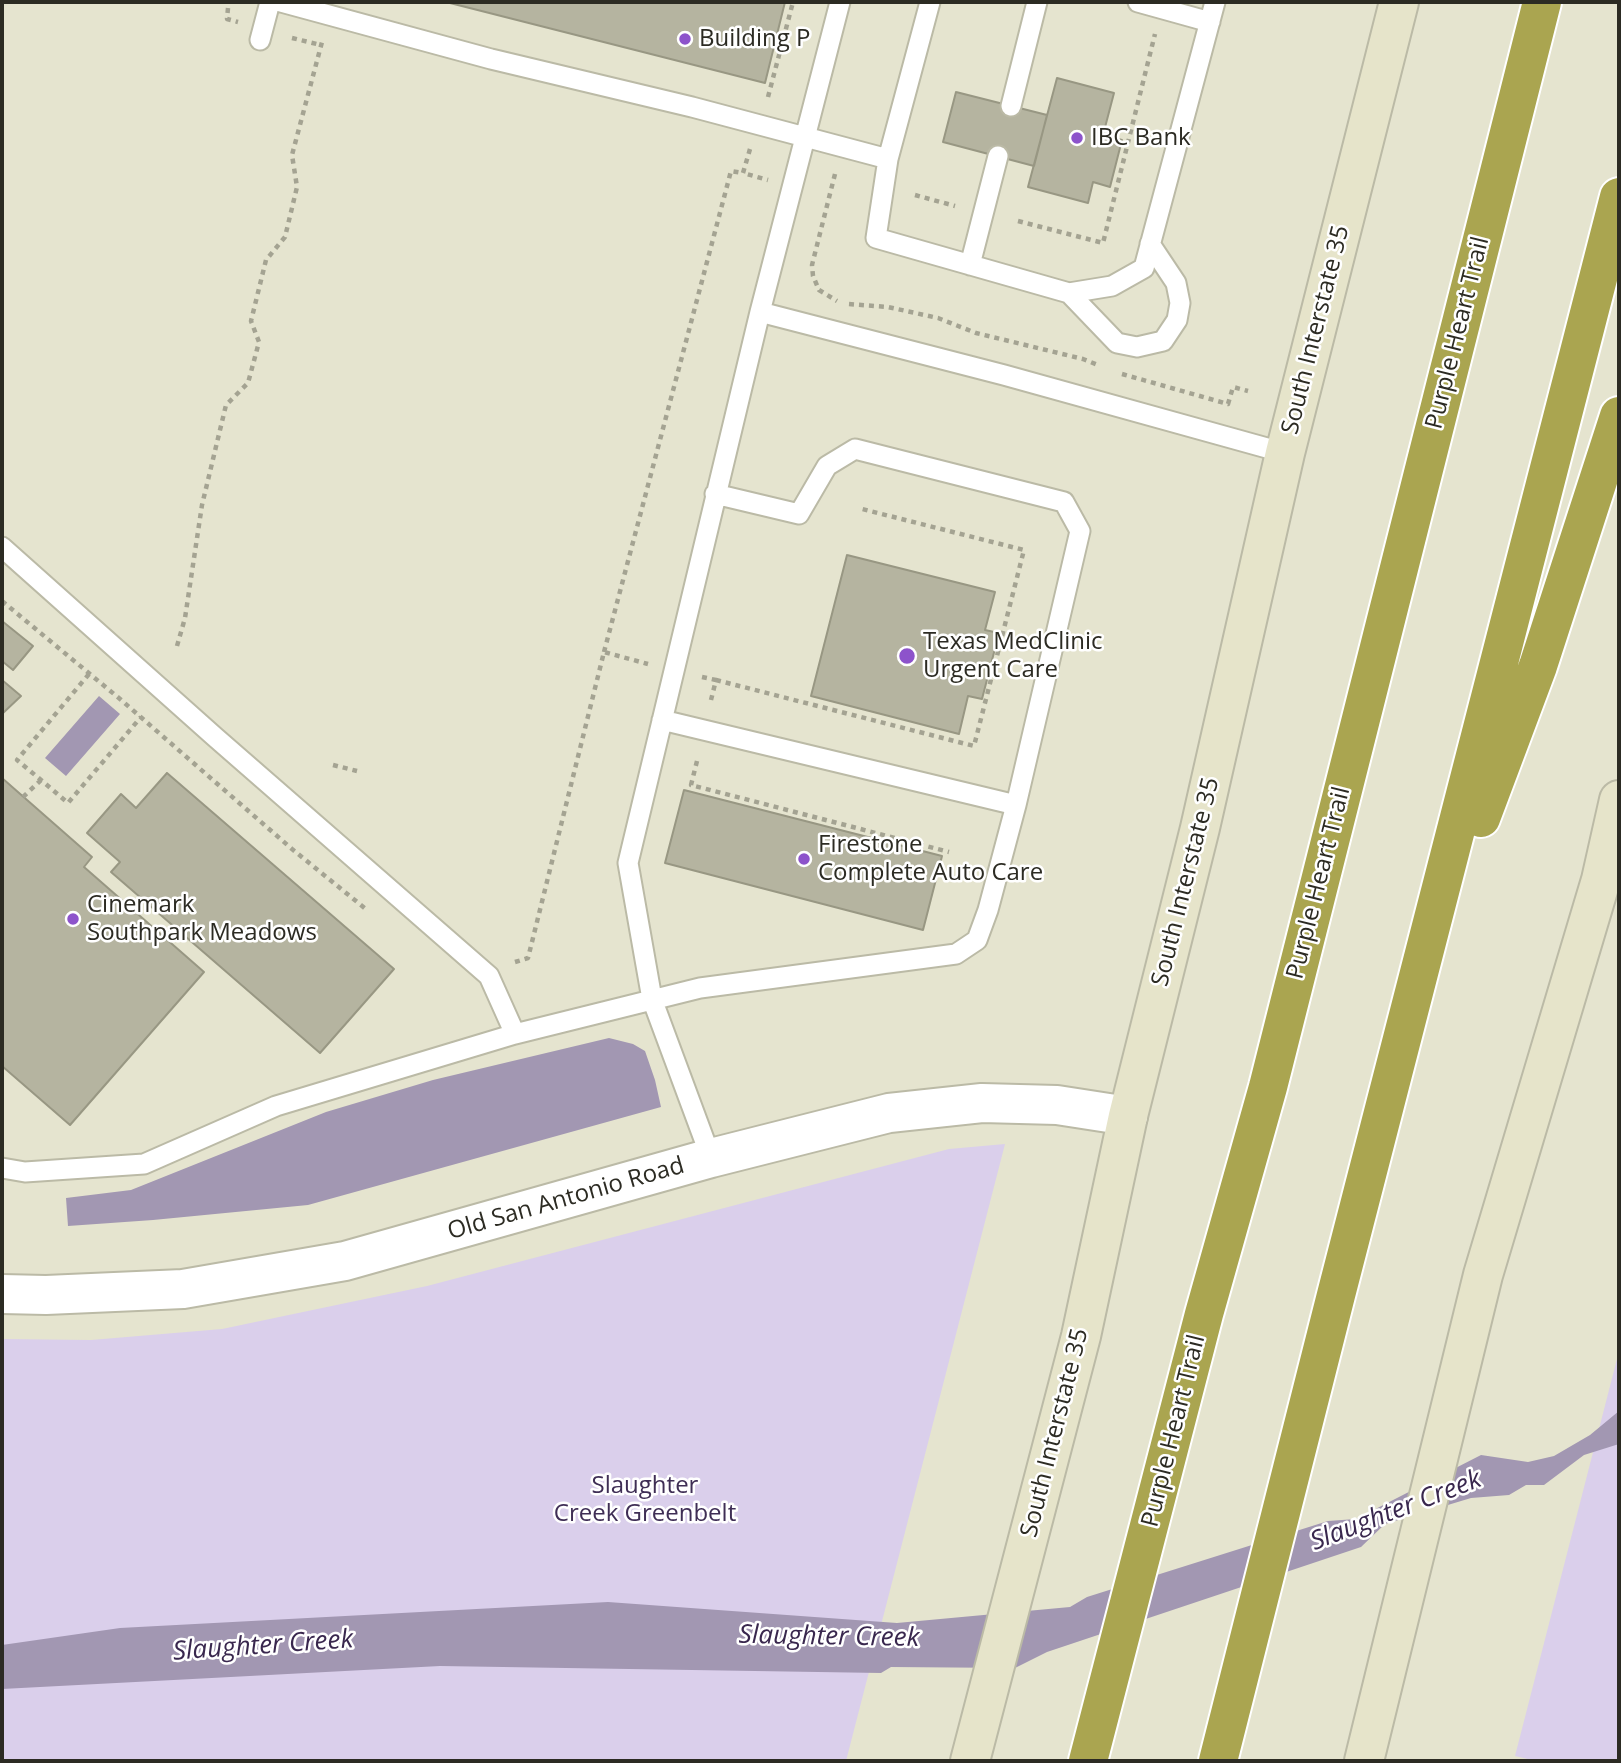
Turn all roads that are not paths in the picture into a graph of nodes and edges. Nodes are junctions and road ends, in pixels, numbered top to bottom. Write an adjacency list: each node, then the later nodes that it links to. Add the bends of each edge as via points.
1 (270, 2): 12 (lane)
2 (281, 2): 15 (lane)
3 (840, 2): 15 (lane)
4 (930, 2): 17 (lane)
5 (1037, 2): 14 (lane)
6 (1138, 2): 11 (lane)
7 (1215, 2): 11 (lane)
8 (1399, 2): 24 (main road, South Interstate 35)
9 (1520, 2): 13 (highway)
10 (1542, 2): 13 (highway, Purple Heart Trail)
11 (1210, 22): 19 (lane)
12 (260, 40)
13 (1525, 70): 39 (highway, Purple Heart Trail, via 1268,1087)
14 (1011, 106)
15 (804, 136): 17 (lane); 22 (lane)
16 (998, 156): 20 (lane)
17 (888, 159): 20 (lane, via 876,238)
18 (1619, 197): 31 (highway)
19 (1150, 244): 21 (lane, via 1144,268 1112,286); 21 (lane, via 1176,283 1180,303 1177,320 1163,341 1137,347 1117,343)
20 (970, 265): 21 (lane)
21 (1069, 293)
22 (760, 312): 24 (lane); 25 (lane)
23 (1619, 416): 31 (highway, via 1538,666)
24 (1285, 453): 33 (main road, South Interstate 35, via 1200,828)
25 (715, 494): 27 (lane); 29 (lane, via 799,514 827,466 855,449 1064,502 1080,531)
26 (2, 547): 32 (lane, via 489,976)
27 (662, 720): 29 (lane); 30 (lane, via 628,863)
28 (1619, 800): 37 (main road, via 1601,880 1483,1275)
29 (1016, 805): 30 (lane, via 976,940 956,954 701,988)
30 (652, 999): 32 (lane); 34 (lane)
31 (1409, 1013): 40 (highway)
32 (515, 1034): 35 (lane, via 276,1106 144,1164 25,1172)
33 (1128, 1116): 34 (street, Old San Antonio Road, via 1058,1105 982,1103 889,1113); 38 (main road, South Interstate 35, via 1081,1336)
34 (711, 1158): 36 (street, Old San Antonio Road, via 345,1261 183,1289)
35 (2, 1168)
36 (2, 1294)
37 (1367, 1751)
38 (970, 1761)
39 (1088, 1761)
40 (1218, 1761)

